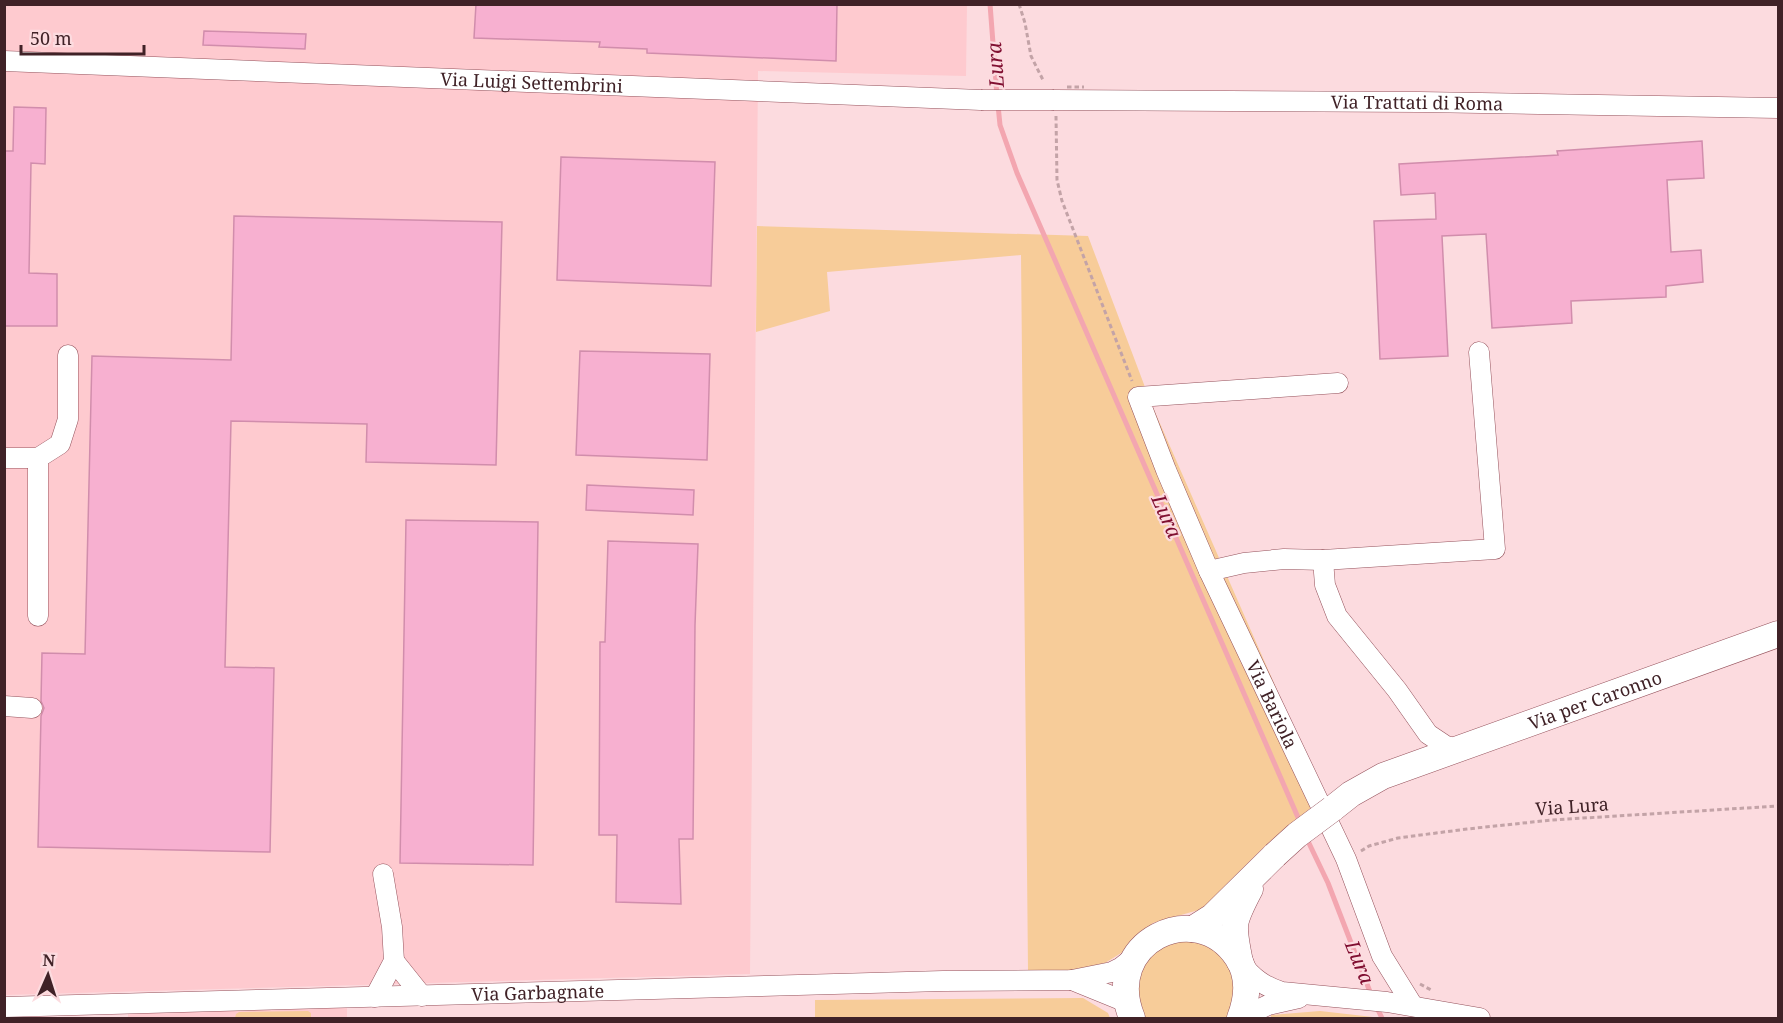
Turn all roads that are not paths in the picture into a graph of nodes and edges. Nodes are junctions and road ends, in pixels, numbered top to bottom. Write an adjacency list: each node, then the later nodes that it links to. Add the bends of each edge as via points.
1 (6, 62): 2 (street, Via Luigi Settembrini, bridge)
2 (1054, 100): 3 (street, Via Trattati di Roma)
3 (1779, 108)
4 (1479, 352): 9 (street, via 1495,549)
5 (68, 356): 8 (street, via 68,419 60,444)
6 (1338, 383): 10 (street, Via Bariola, via 1138,397)
7 (4, 458): 8 (street)
8 (38, 458): 11 (street)
9 (1323, 560): 10 (street, via 1284,559); 15 (street, via 1325,585 1337,616)
10 (1209, 571): 28 (street, Via Bariola, via 1346,859 1382,956)
11 (38, 616)
12 (1779, 634): 16 (main road, Via per Caronno)
13 (4, 706): 14 (street)
14 (33, 708)
15 (1417, 719): 16 (street, via 1436,741); 17 (street)
16 (1458, 749): 17 (main road, Via per Caronno)
17 (1411, 766): 18 (main road, Via per Caronno, bridge, via 1351,794 1297,835)
18 (1267, 864): 20 (main road, via 1212,917); 23 (main road, via 1237,914 1234,930)
19 (383, 874): 22 (street)
20 (1193, 929): 21 (main road, via 1160,934); 23 (main road, via 1221,940)
21 (1134, 957): 24 (street, Via Garbagnate, via 1112,972); 30 (main road, via 1125,987)
22 (394, 961): 26 (street); 27 (street)
23 (1240, 962): 25 (street, via 1267,987); 31 (main road, via 1247,991)
24 (1072, 980): 26 (street, Via Garbagnate); 30 (street, Via Garbagnate)
25 (1311, 995): 28 (street); 31 (street, via 1268,1005)
26 (422, 996): 27 (street, Via Garbagnate)
27 (375, 997): 29 (street, Via Garbagnate)
28 (1413, 1006): 32 (street)
29 (4, 1007)
30 (1129, 1010)
31 (1240, 1018)
32 (1480, 1018)

